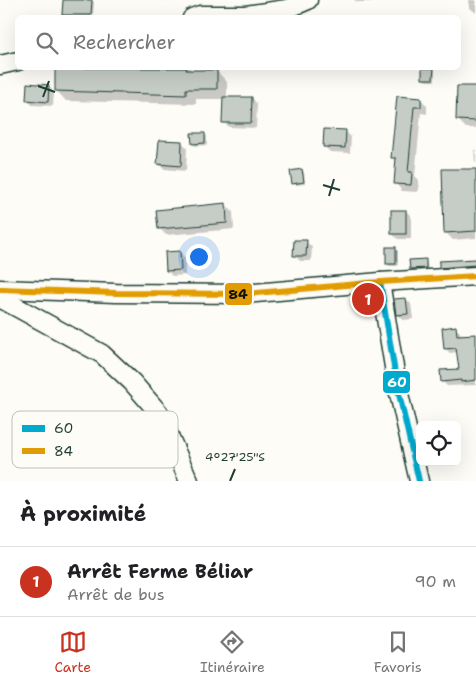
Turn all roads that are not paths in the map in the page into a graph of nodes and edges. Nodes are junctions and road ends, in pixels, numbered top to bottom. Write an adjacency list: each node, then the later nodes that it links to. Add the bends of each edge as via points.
1 (308, 0): 2 (street, via 287,9)
2 (246, 15)
3 (15, 62): 4 (street)
4 (0, 65)
5 (476, 276): 6 (street)
6 (380, 282): 7 (street, via 244,294); 12 (street, via 397,385)
7 (0, 289)
8 (0, 298): 9 (street, via 102,354)
9 (157, 411)
10 (178, 456): 11 (street)
11 (189, 481)
12 (419, 481)

